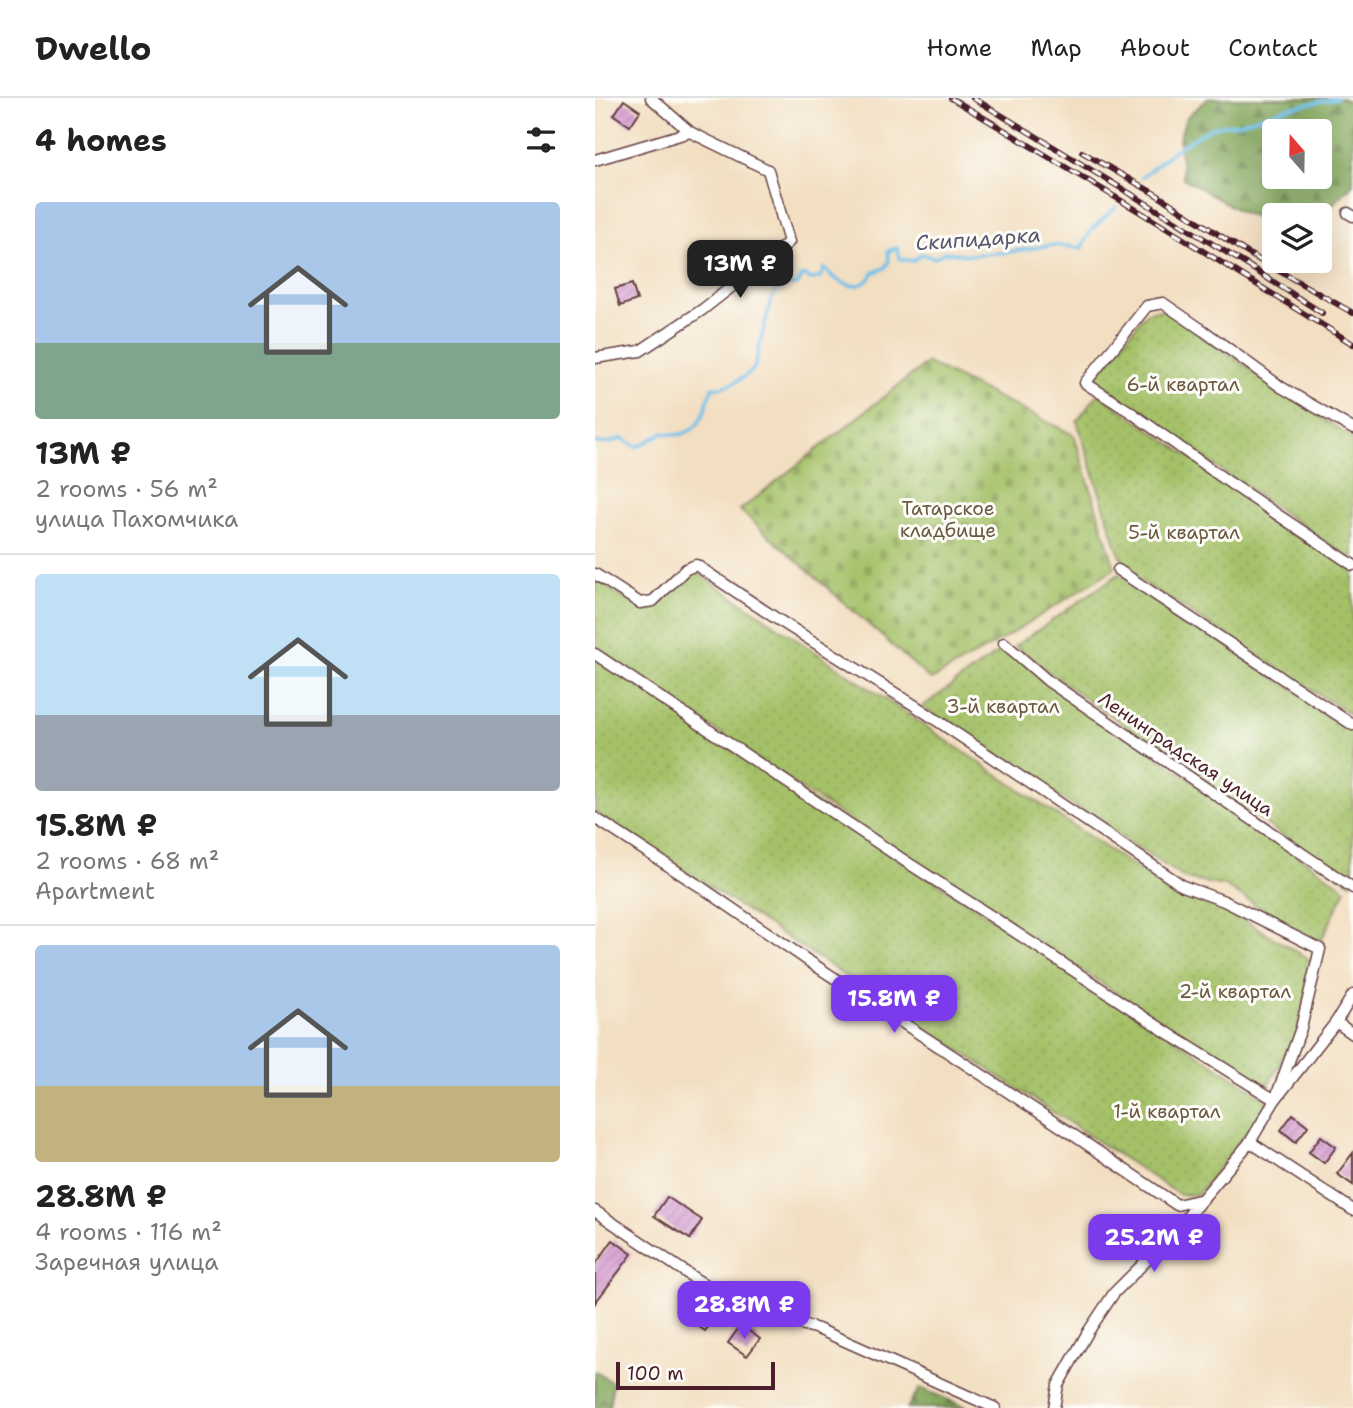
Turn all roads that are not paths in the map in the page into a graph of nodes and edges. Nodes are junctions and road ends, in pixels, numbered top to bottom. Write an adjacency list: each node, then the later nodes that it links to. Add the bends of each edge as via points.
1 (650, 98): 2 (street)
2 (690, 132): 3 (street); 4 (street, via 768,170 789,242 702,310 640,351)
3 (595, 160)
4 (595, 358)
5 (1353, 429): 6 (street, via 1281,387 1163,303 1147,306 1085,383)
6 (1353, 565)
7 (1118, 570): 11 (street)
8 (595, 574): 17 (street, via 640,603 653,601 696,565 1183,886 1224,901 1320,949 1301,1028)
9 (1004, 643): 13 (street, Ленинградская улица, via 1048,681)
10 (595, 654): 17 (street)
11 (1353, 725)
12 (595, 818): 19 (street, via 1177,1205)
13 (1353, 887)
14 (1353, 995): 15 (street)
15 (1336, 1022): 16 (street); 17 (street)
16 (1353, 1034)
17 (1275, 1100): 18 (street)
18 (1250, 1142): 19 (street); 20 (street)
19 (1203, 1199): 24 (street, via 1114,1293 1058,1385)
20 (1353, 1210)
21 (599, 1214): 22 (street); 23 (street, via 724,1296 818,1329)
22 (595, 1227)
23 (995, 1408)
24 (1054, 1408)

